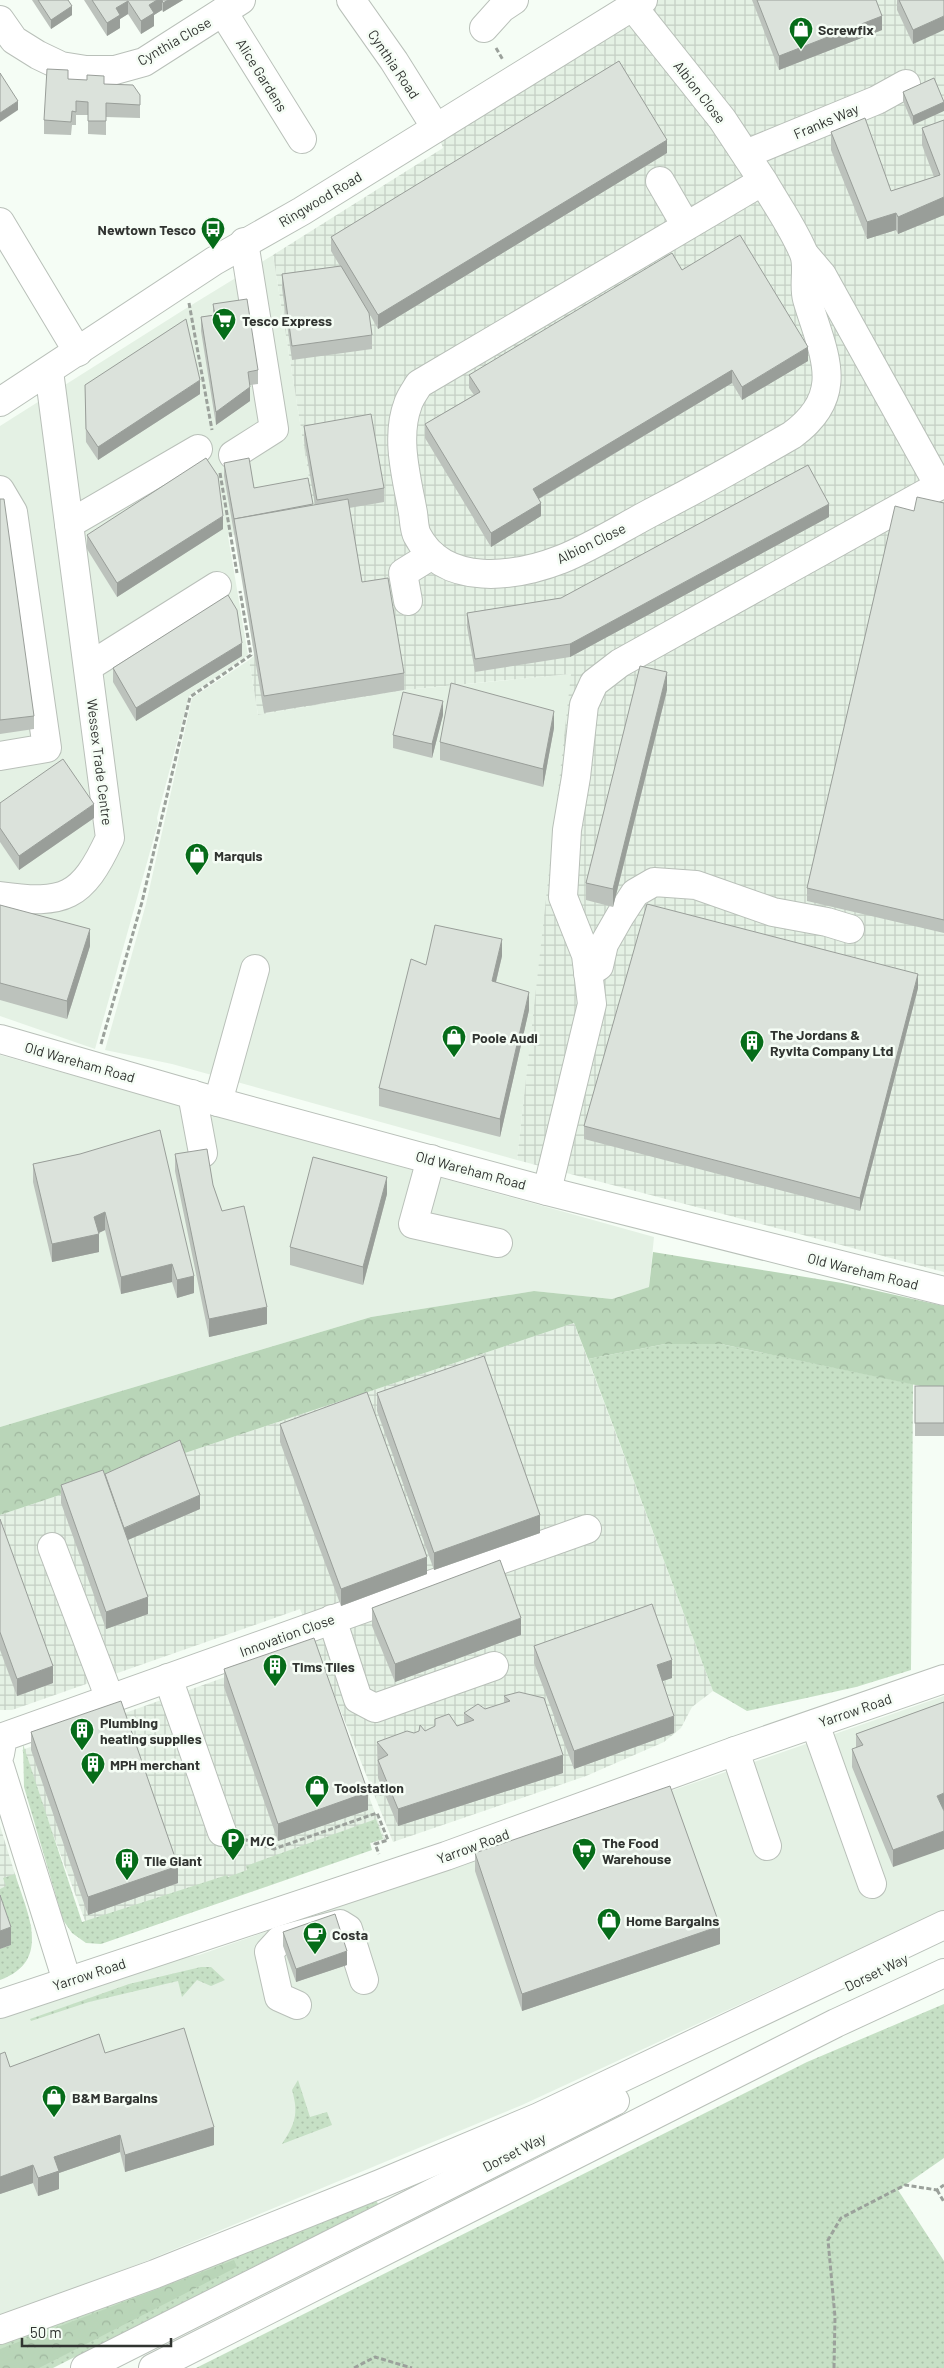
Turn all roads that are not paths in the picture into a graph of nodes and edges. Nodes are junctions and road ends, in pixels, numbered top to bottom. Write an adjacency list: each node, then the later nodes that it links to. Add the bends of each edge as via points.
1 (351, 0): 8 (main road, Cynthia Road)
2 (514, 0): 6 (main road)
3 (638, 4): 8 (main road, Ringwood Road); 10 (main road, Albion Close)
4 (232, 6): 5 (main road, Cynthia Close, via 144,62 115,70 61,66 14,40); 9 (main road, Alice Gardens)
5 (0, 20)
6 (484, 28)
7 (906, 84): 10 (main road, Franks Way, via 877,100)
8 (436, 128): 15 (main road, Ringwood Road, via 302,211)
9 (302, 139)
10 (746, 154): 11 (main road, Albion Close)
11 (763, 180): 14 (main road, Albion Close); 17 (main road, Albion Close)
12 (660, 181): 14 (main road)
13 (0, 222): 16 (main road)
14 (686, 226): 26 (main road, Albion Close, via 419,384 406,412 403,456 416,533)
15 (244, 242): 18 (main road, Ringwood Road); 22 (main road, via 274,429)
16 (7, 253): 18 (main road)
17 (805, 255): 23 (main road, via 822,275); 26 (main road, Albion Close, via 804,290 828,379 822,402 804,426 708,483 563,559 537,567 473,574 456,570)
18 (78, 352): 19 (main road, Ringwood Road)
19 (49, 371): 20 (main road, Ringwood Road); 25 (main road, Wessex Trade Centre)
20 (0, 402)
21 (205, 442): 25 (main road)
22 (226, 464)
23 (942, 485): 34 (main road, via 620,663 594,683 584,704 567,830 563,897 586,955)
24 (0, 490): 30 (main road, via 13,512 47,748)
25 (69, 524): 29 (main road, Wessex Trade Centre)
26 (432, 555): 28 (main road, via 403,573)
27 (231, 584): 29 (main road)
28 (408, 601)
29 (88, 667): 31 (main road, Wessex Trade Centre, via 110,838 96,868 76,889 53,900)
30 (0, 756)
31 (0, 896)
32 (850, 929): 34 (main road, via 773,912 696,885 654,882 635,893 604,944 599,966)
33 (255, 969): 37 (main road)
34 (588, 973): 40 (main road, via 592,1004)
35 (0, 1039): 36 (main road, Old Wareham Road)
36 (192, 1094): 37 (main road, Old Wareham Road); 38 (main road)
37 (218, 1102): 39 (main road, Old Wareham Road)
38 (203, 1153)
39 (431, 1159): 40 (main road, Old Wareham Road); 41 (main road, via 413,1224)
40 (547, 1191): 42 (main road, Old Wareham Road)
41 (498, 1243)
42 (944, 1291)
43 (587, 1529): 45 (main road, Innovation Close)
44 (52, 1546): 49 (main road)
45 (332, 1619): 46 (main road, via 358,1699 375,1708); 47 (main road, Innovation Close)
46 (494, 1666)
47 (168, 1678): 49 (main road, Innovation Close); 55 (main road)
48 (944, 1680): 50 (main road, Yarrow Road)
49 (110, 1699): 51 (main road, Innovation Close)
50 (815, 1724): 52 (main road, Yarrow Road); 57 (main road)
51 (1, 1742)
52 (735, 1751): 56 (main road); 62 (main road, Yarrow Road, via 387,1876)
53 (0, 1767): 54 (main road)
54 (8, 1817): 62 (main road)
55 (222, 1832)
56 (767, 1846)
57 (872, 1884)
58 (944, 1925): 65 (main road, via 539,2117 155,2274)
59 (944, 1939): 66 (main road, Dorset Way)
60 (944, 1973): 67 (main road, Dorset Way, via 828,2027)
61 (364, 1980): 64 (main road, via 348,1929 340,1924 280,1940 269,1952 279,1997)
62 (67, 1981): 63 (main road, Yarrow Road)
63 (0, 2004)
64 (297, 2005)
65 (0, 2330)
66 (85, 2368)
67 (153, 2368)

